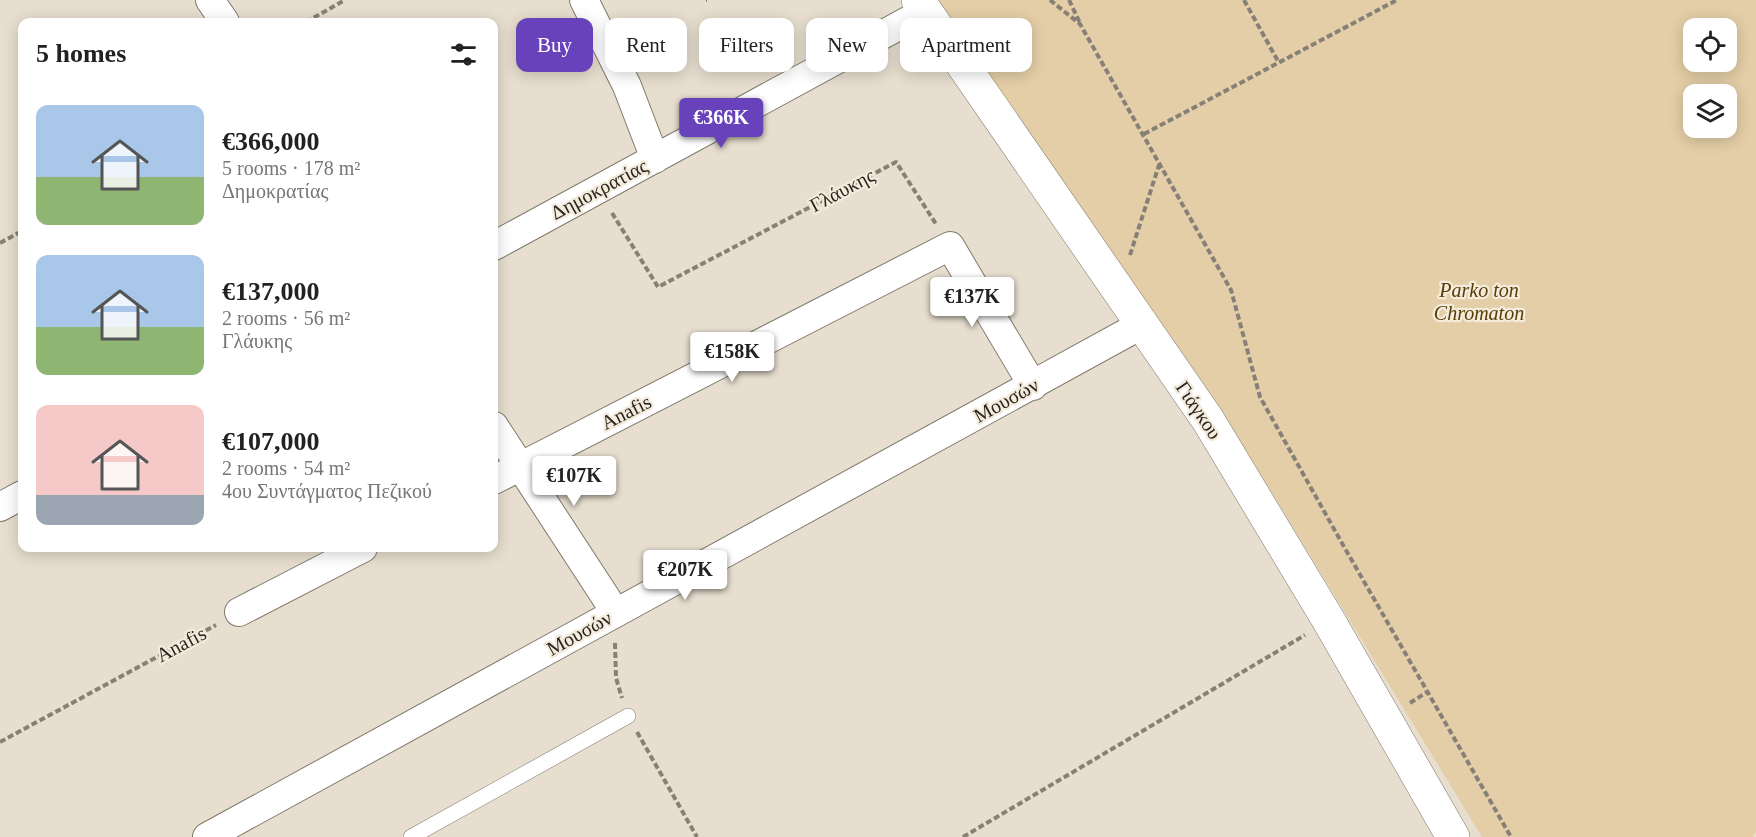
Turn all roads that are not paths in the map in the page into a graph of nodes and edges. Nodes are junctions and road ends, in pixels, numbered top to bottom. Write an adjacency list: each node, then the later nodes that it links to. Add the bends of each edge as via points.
1 (210, 0): 4 (street)
2 (584, 0): 5 (street, via 627,86)
3 (922, 5): 5 (street, Δημοκρατίας); 7 (street, Γιάγκου)
4 (222, 18)
5 (655, 159): 6 (street, Δημοκρατίας)
6 (498, 244)
7 (1142, 325): 8 (street, Μουσών); 20 (street, Γιάγκου, via 1208,420)
8 (1033, 386): 10 (street, Anafis, via 950,246); 16 (street, Μουσών)
9 (498, 432): 10 (street)
10 (520, 466): 11 (street, Anafis); 16 (street)
11 (498, 478)
12 (18, 497): 13 (street)
13 (0, 507)
14 (355, 552): 15 (street)
15 (239, 612)
16 (616, 612): 18 (street, Μουσών)
17 (628, 716): 19 (lane)
18 (207, 837)
19 (411, 837)
20 (1453, 837)

